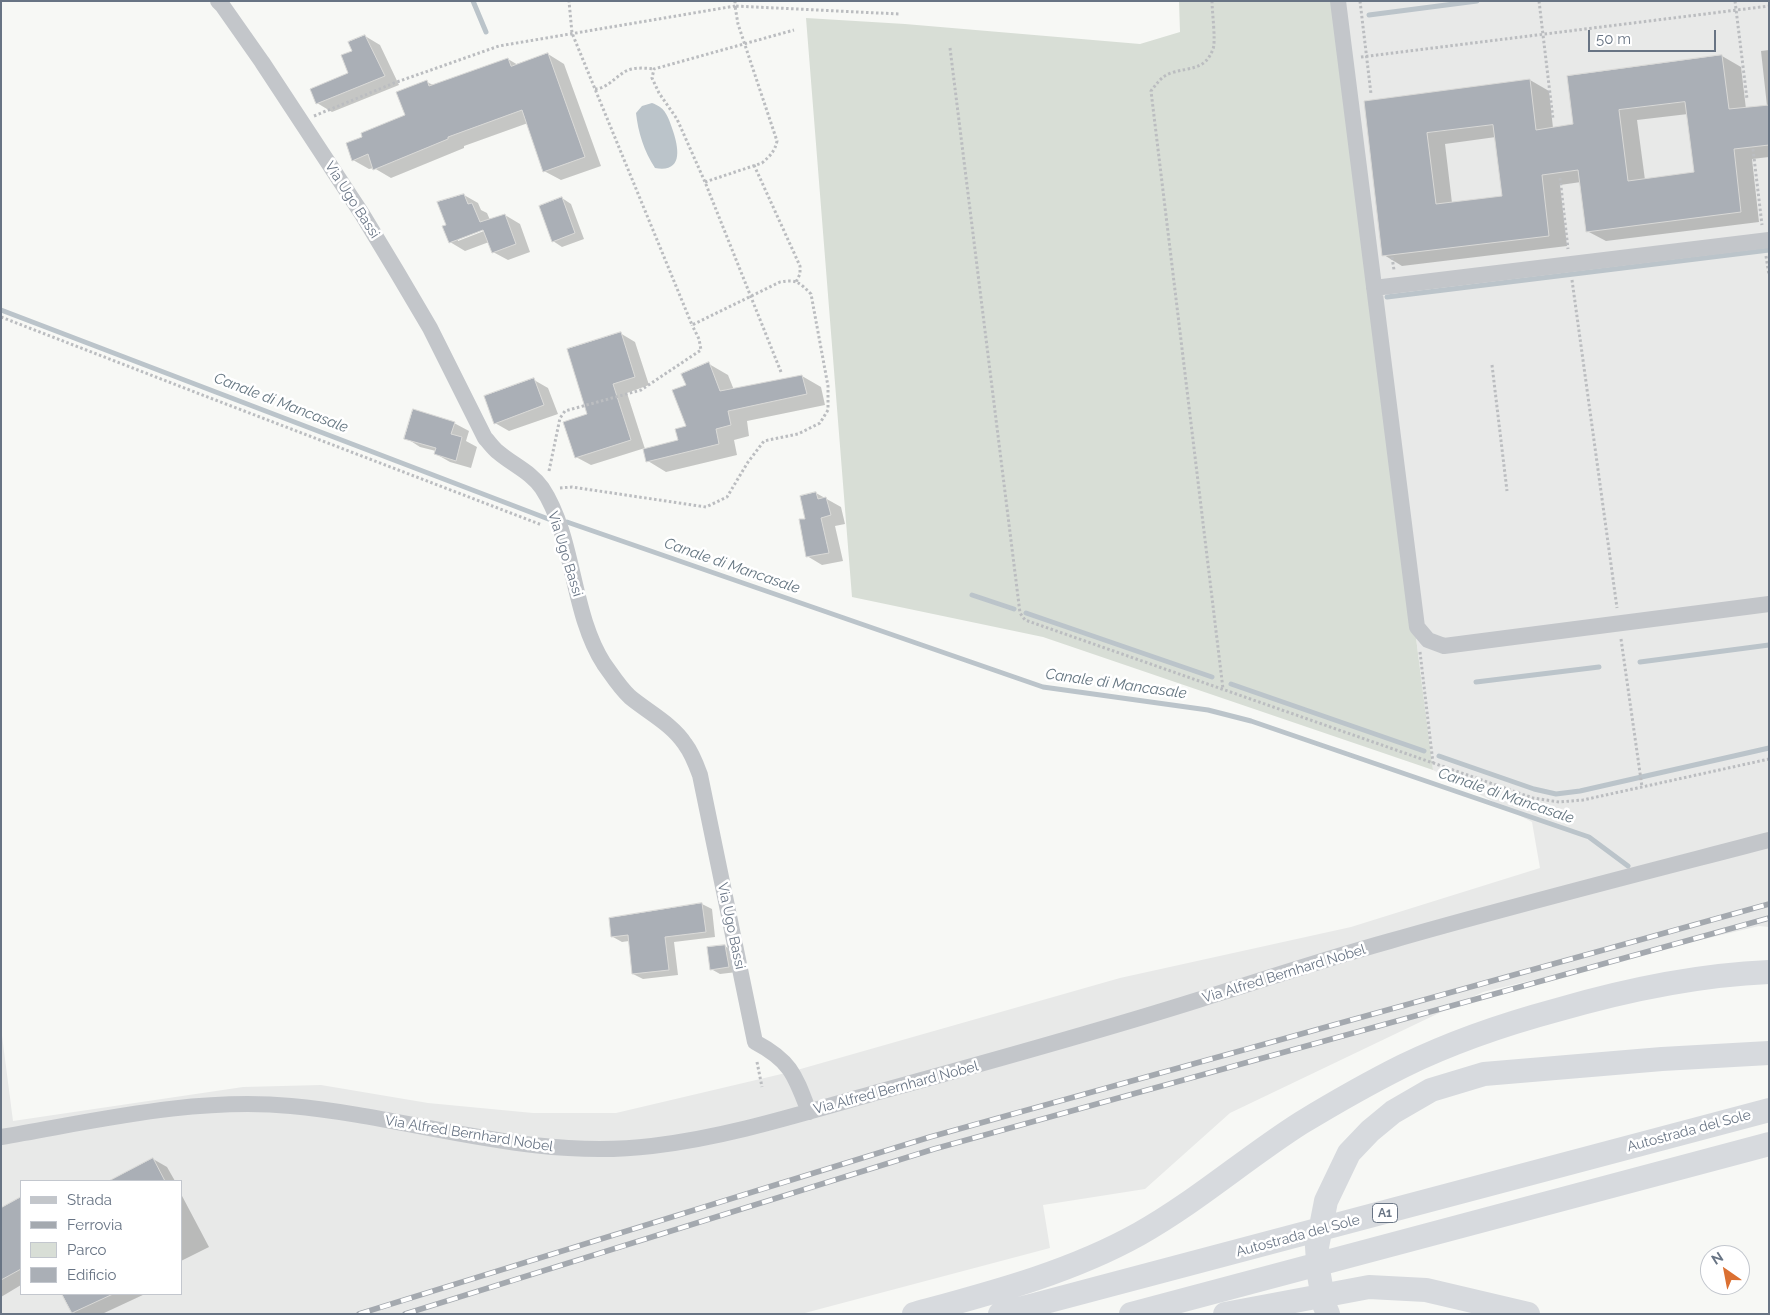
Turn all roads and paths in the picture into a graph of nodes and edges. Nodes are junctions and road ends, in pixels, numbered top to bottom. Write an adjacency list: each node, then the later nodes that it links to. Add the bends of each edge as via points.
1 (218, 1): 25 (street, Via Ugo Bassi)
2 (569, 1): 14 (path)
3 (735, 1): 9 (path)
4 (1212, 1): 46 (path, via 1214,48 1206,62 1194,69 1171,73 1159,80 1152,91)
5 (1338, 1): 19 (street)
6 (1360, 1): 18 (path)
7 (1539, 1): 15 (path)
8 (1736, 1): 11 (path)
9 (735, 6): 12 (path); 14 (path); 16 (path)
10 (1769, 6): 11 (path)
11 (1736, 10): 15 (path); 23 (path)
12 (899, 14)
13 (794, 30): 16 (path)
14 (572, 33): 21 (path); 25 (path, via 499,46 394,83)
15 (1544, 34): 18 (path); 24 (path)
16 (745, 43): 20 (path); 27 (path, via 777,141 769,157)
17 (950, 48): 46 (path, via 1020,613 1025,620)
18 (1367, 56): 19 (path); 22 (path)
19 (1345, 59): 34 (street)
20 (654, 69): 21 (path, via 627,70 609,84); 29 (path, via 652,78 677,119)
21 (595, 89): 37 (path)
22 (1372, 94)
23 (1747, 99)
24 (1553, 119)
25 (300, 122): 41 (street, Via Ugo Bassi, via 362,214 430,328 485,438 530,476)
26 (1753, 149): 30 (path)
27 (754, 165): 29 (path); 33 (path, via 800,266)
28 (1560, 178): 31 (path)
29 (705, 182): 35 (path)
30 (1766, 245): 31 (street); 32 (path)
31 (1571, 272): 34 (street); 44 (path)
32 (1769, 275)
33 (796, 282): 35 (path, via 780,282); 41 (path, via 811,294 828,386 828,410 820,423 798,434 764,442 727,497 706,507 572,487 553,488)
34 (1374, 288): 45 (street)
35 (750, 296): 37 (path); 39 (path)
36 (1, 317): 42 (path)
37 (692, 325): 41 (path, via 701,350 641,390 565,411 557,428)
38 (1492, 365): 40 (path)
39 (781, 372)
40 (1507, 491)
41 (544, 493): 42 (street, Via Ugo Bassi)
42 (561, 532): 54 (street, Via Ugo Bassi, via 584,617 603,662 628,695 670,728 693,756 700,775 755,1042 774,1052 789,1068)
43 (1769, 604): 44 (street)
44 (1619, 624): 45 (street, via 1444,646 1428,640); 49 (path)
45 (1417, 627): 48 (path)
46 (1223, 689): 48 (path)
47 (1769, 759): 49 (path)
48 (1433, 761): 49 (path, via 1533,798 1559,802)
49 (1642, 787)
50 (1769, 840): 54 (street, Via Alfred Bernhard Nobel, via 1389,941 1084,1036)
51 (1769, 972): 57 (highway, via 1696,978 1609,996 1525,1018 1462,1040 1403,1066 1301,1124 1138,1235 1042,1277)
52 (1769, 1053): 61 (highway, via 1484,1074 1432,1090 1393,1112 1349,1153 1326,1201 1317,1247 1319,1275)
53 (1769, 1110): 58 (highway, Autostrada del Sole / A1)
54 (809, 1112): 55 (street, Via Alfred Bernhard Nobel, via 710,1137 610,1149 521,1145 341,1112 243,1103 193,1106)
55 (1, 1137)
56 (1769, 1144): 59 (highway, A1)
57 (914, 1314)
58 (1000, 1314)
59 (1132, 1314)
60 (1225, 1314): 62 (highway, via 1369,1287 1426,1290)
61 (1328, 1314)
62 (1528, 1314)

